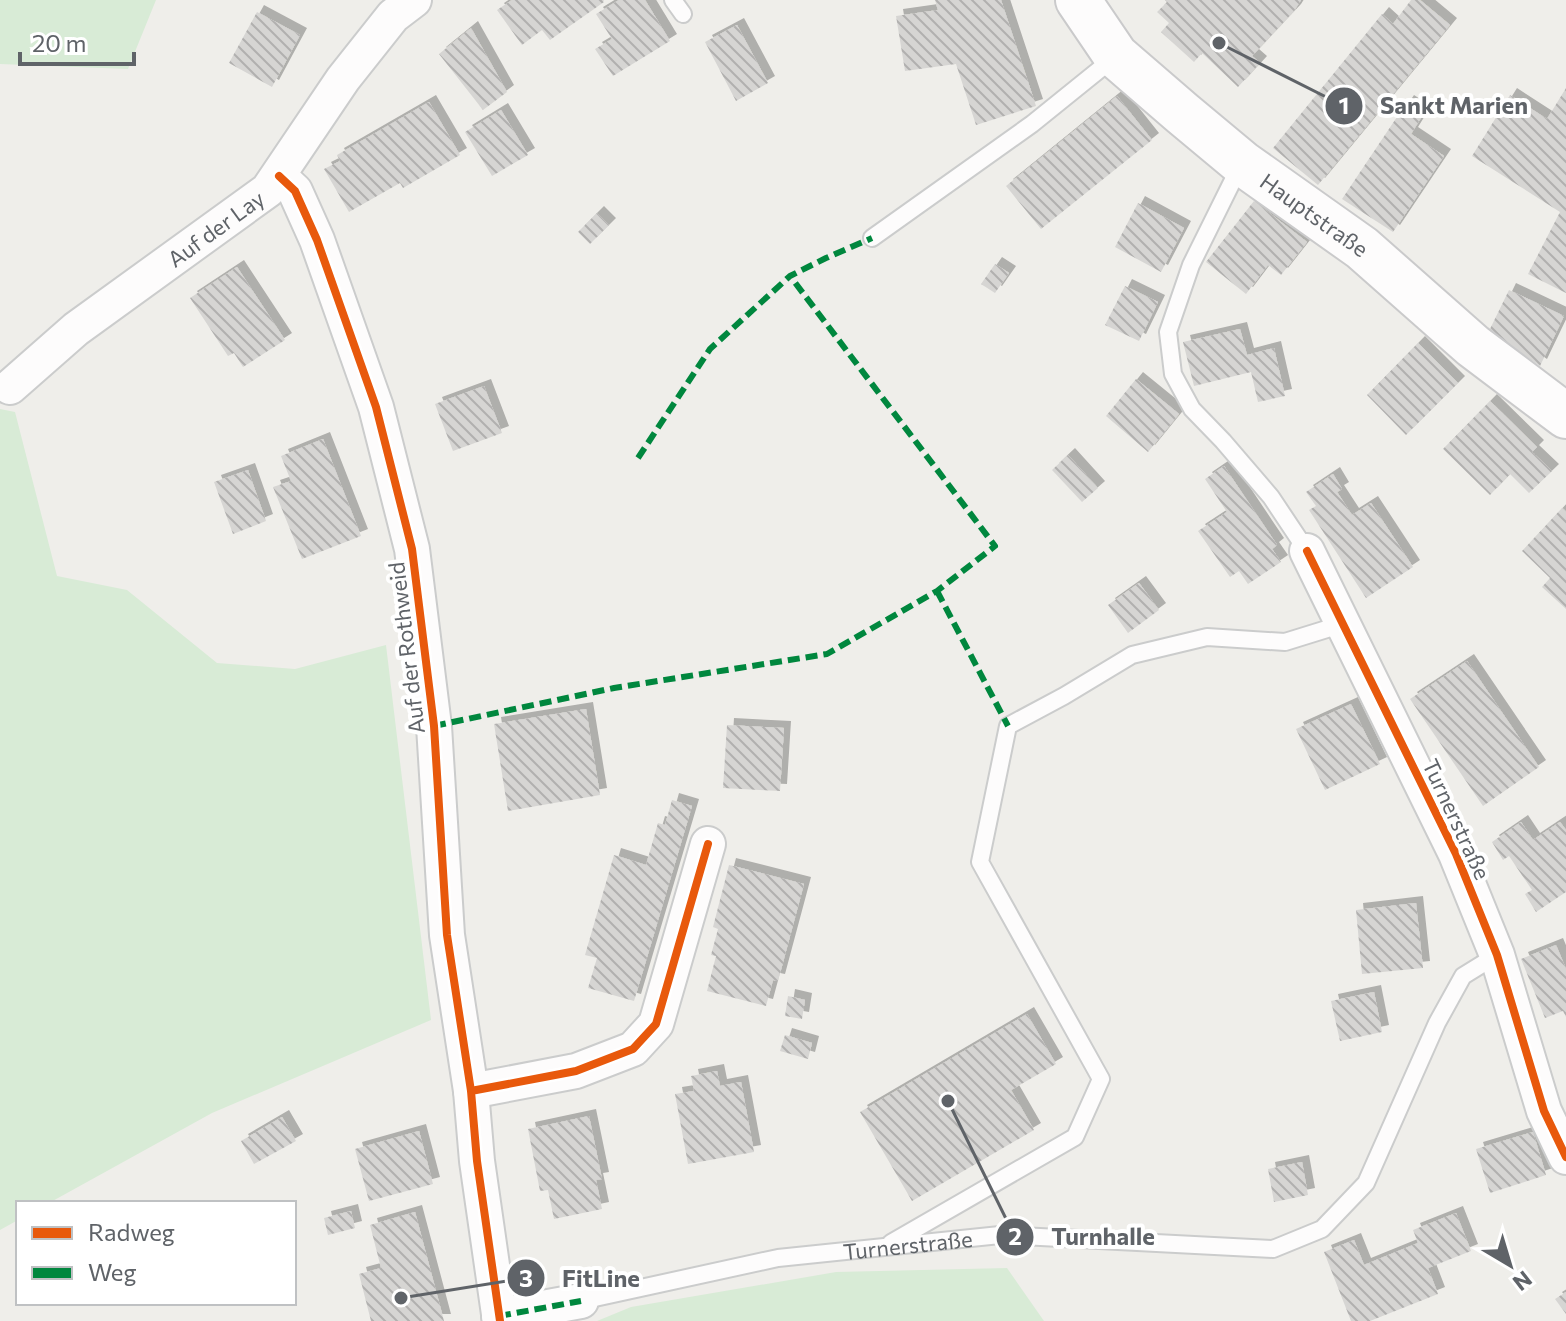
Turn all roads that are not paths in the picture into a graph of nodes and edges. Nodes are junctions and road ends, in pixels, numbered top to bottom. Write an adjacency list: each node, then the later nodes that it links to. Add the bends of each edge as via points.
1 (414, 0): 5 (street, Auf der Lay, via 393,16 343,79)
2 (1078, 0): 3 (main road, Hauptstraße)
3 (1116, 56): 4 (main road, Hauptstraße); 6 (lane, via 1032,124)
4 (1242, 163): 8 (main road, Hauptstraße, via 1362,248 1473,346); 9 (lane, Turnerstraße, via 1191,265 1168,332 1173,374 1192,409 1271,497)
5 (279, 176): 7 (street, Auf der Lay, via 242,210 76,329); 13 (street, Auf der Rothweid, via 295,191 322,254 376,407 412,549 434,726 447,935)
6 (872, 238)
7 (5, 394)
8 (1566, 416)
9 (1307, 551): 10 (street, Turnerstraße)
10 (1343, 624): 12 (street, Turnerstraße, via 1456,854); 15 (lane, via 1285,642 1207,637 1132,655 1008,726 980,862 1101,1079 1075,1137)
11 (708, 844): 13 (street, via 656,1024 633,1049 576,1071)
12 (1497, 955): 14 (street, Turnerstraße, via 1544,1111); 15 (lane, Turnerstraße, via 1463,976 1366,1183 1322,1229 1273,1249 1000,1235)
13 (471, 1091): 17 (street, Auf der Rothweid)
14 (1566, 1157)
15 (886, 1246): 16 (lane, Turnerstraße, via 778,1258)
16 (581, 1301): 17 (street, Turnerstraße)
17 (500, 1318)

